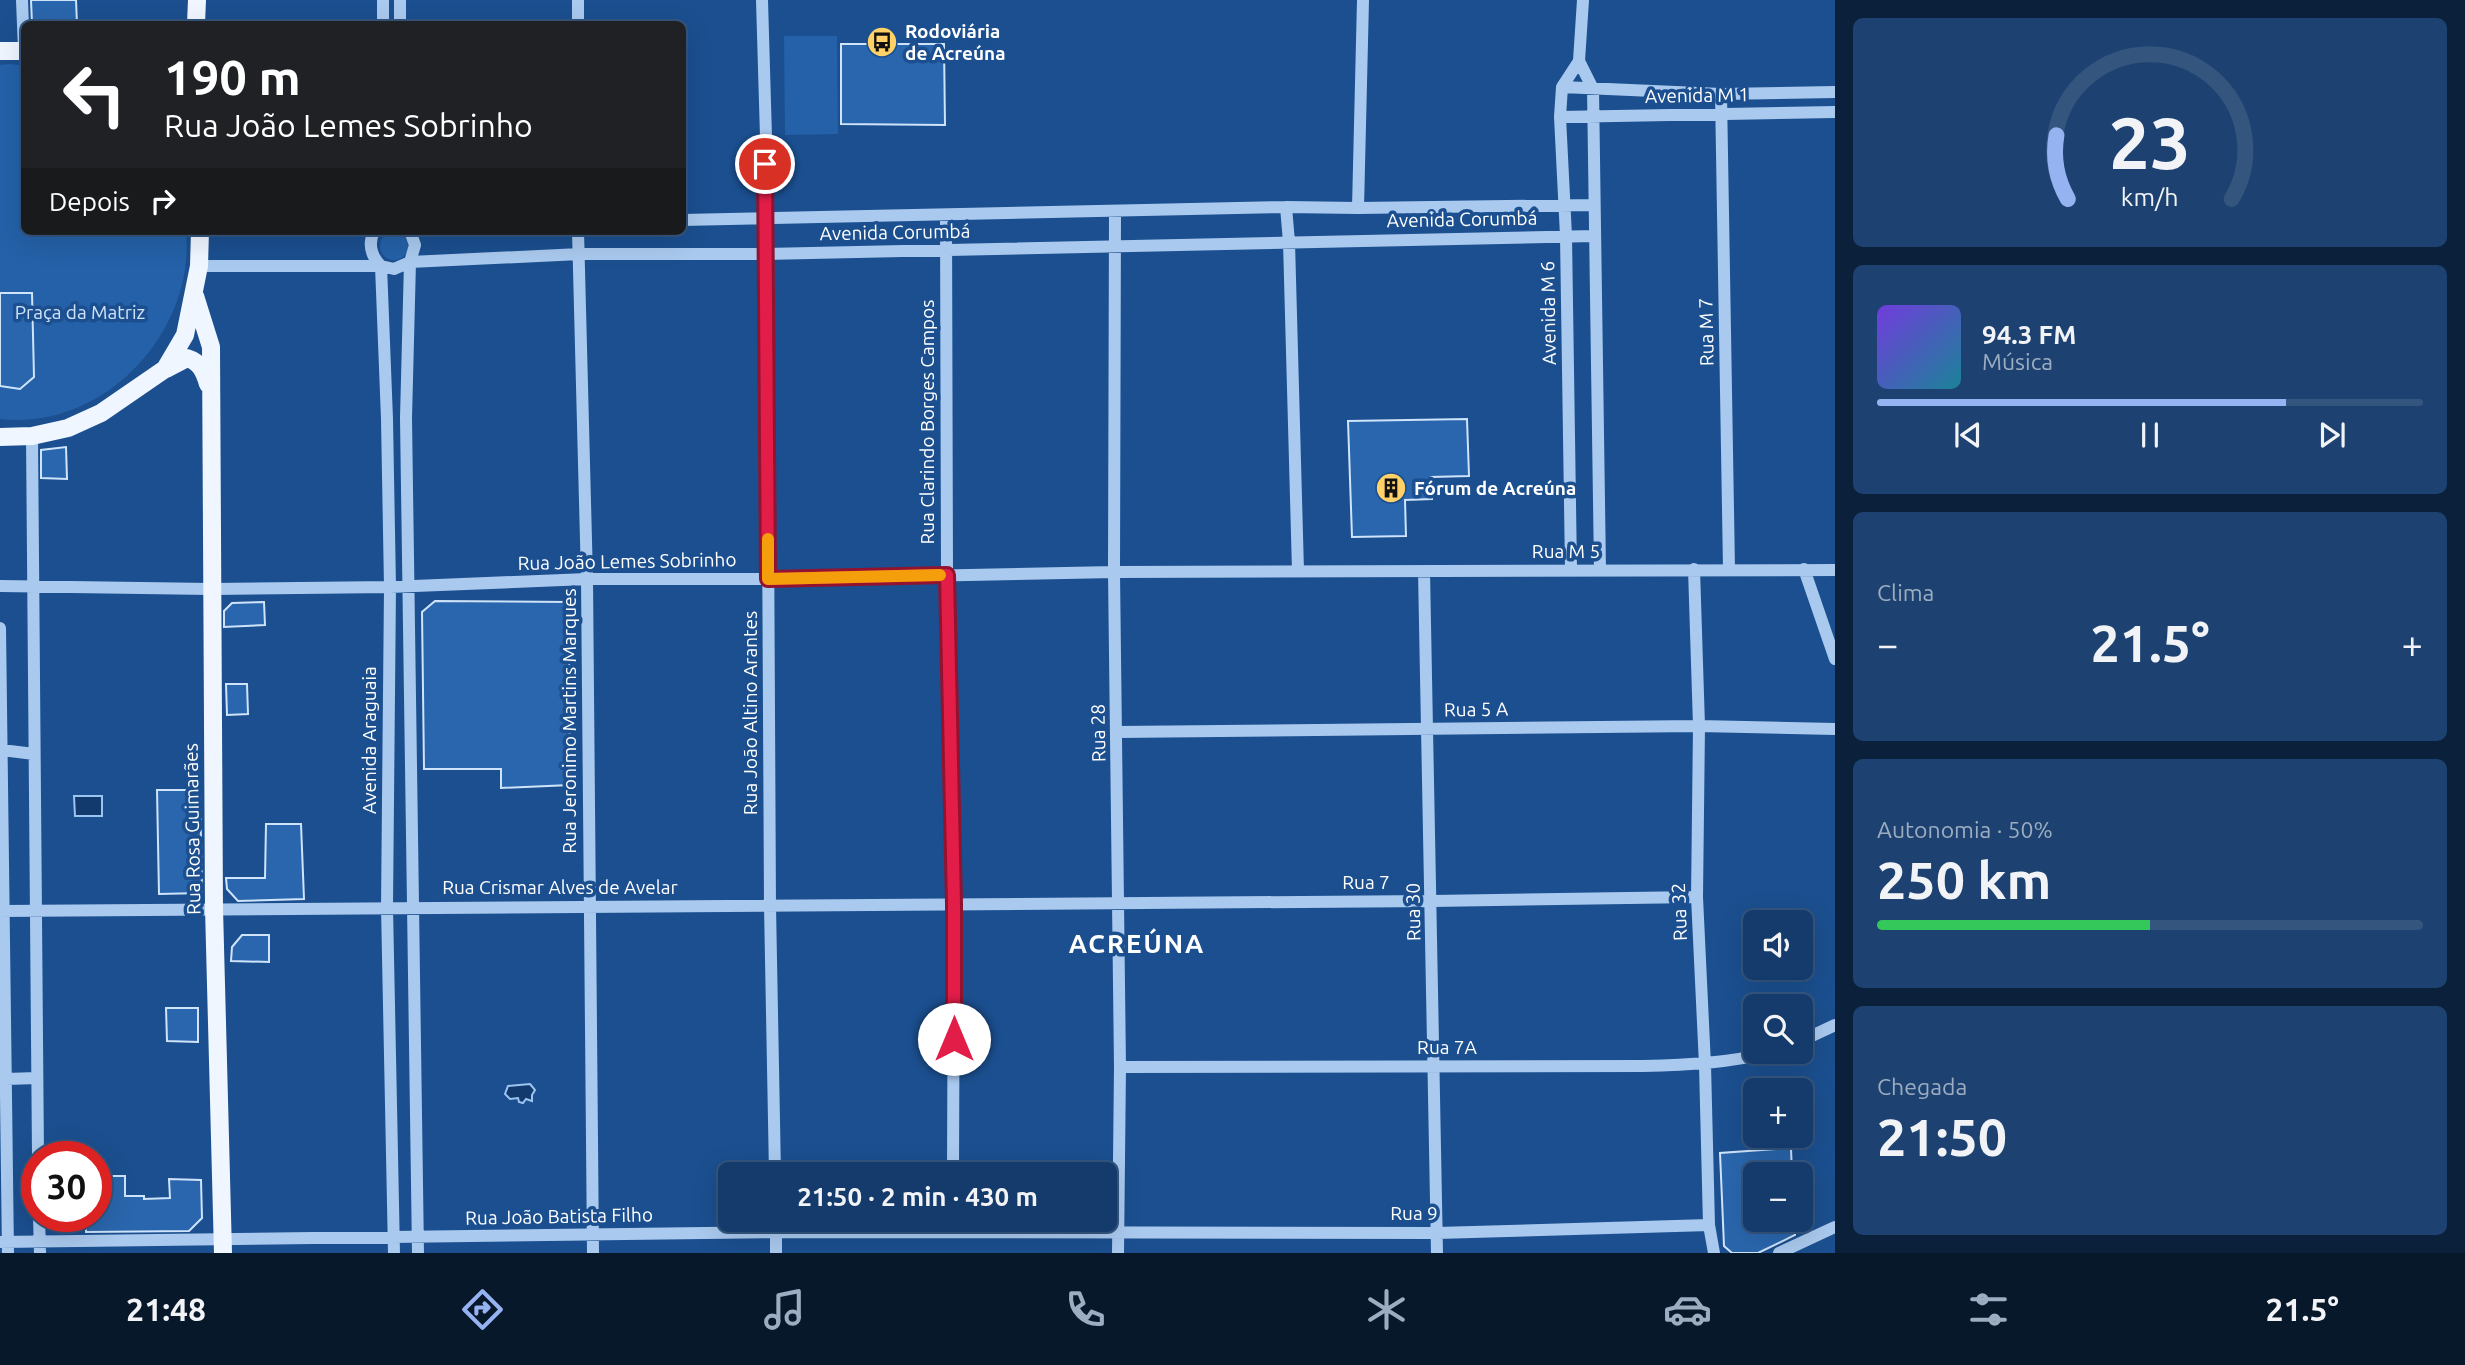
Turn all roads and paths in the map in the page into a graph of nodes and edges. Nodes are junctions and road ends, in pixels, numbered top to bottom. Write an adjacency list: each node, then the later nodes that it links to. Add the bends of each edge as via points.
1 (22, 0): 9 (street)
2 (197, 0): 10 (main road)
3 (383, 0): 11 (street)
4 (400, 0): 12 (street)
5 (579, 0): 13 (street)
6 (762, 0): 33 (street, Rua João Altino Arantes)
7 (1363, 0): 30 (street)
8 (1583, 0): 16 (street, Avenida M 6)
9 (23, 21)
10 (196, 21)
11 (383, 21)
12 (400, 21)
13 (578, 21)
14 (0, 51): 15 (main road)
15 (21, 51)
16 (1579, 61): 17 (street, Avenida M 6); 18 (street)
17 (1562, 87): 18 (street, Avenida M 1); 25 (street, Avenida M 6)
18 (1593, 89): 21 (street, Avenida M 1); 26 (street)
19 (1835, 92): 20 (street, Avenida M 1)
20 (1793, 93): 21 (street, Avenida M 1); 24 (street)
21 (1721, 94): 23 (street, Rua M 7)
22 (1835, 112): 24 (street, Avenida M 1)
23 (1722, 113): 24 (street, Avenida M 1); 26 (street, Avenida M 1); 57 (street, Rua M 7)
24 (1791, 113)
25 (1560, 117): 26 (street, Avenida M 1); 28 (street, Avenida M 6)
26 (1592, 117): 27 (street)
27 (1594, 205): 28 (street, Avenida Corumbá); 40 (street)
28 (1564, 206): 30 (street, Avenida Corumbá); 39 (street, Avenida M 6)
29 (1286, 207): 30 (street, Avenida Corumbá); 31 (street, Avenida Corumbá); 41 (street)
30 (1358, 208)
31 (1115, 212): 32 (street, Avenida Corumbá); 42 (street, Rua 28)
32 (946, 215): 33 (street, Avenida Corumbá); 43 (street, Rua Clarindo Borges Campos)
33 (765, 218): 34 (street, Avenida Corumbá); 45 (street, Rua João Altino Arantes)
34 (686, 220)
35 (200, 235): 48 (main road)
36 (373, 235): 47 (street, Avenida Araguaia, via 371,251)
37 (411, 235): 46 (street, via 415,253)
38 (578, 235): 44 (street, Rua Jeronimo Martins Marques)
39 (1566, 236): 40 (street, Avenida Corumbá); 41 (street, Avenida Corumbá); 60 (street, Avenida M 6)
40 (1594, 236): 61 (street)
41 (1290, 242): 42 (street, Avenida Corumbá); 63 (street)
42 (1115, 247): 43 (street, Avenida Corumbá); 64 (street, Rua 28)
43 (946, 250): 45 (street, Avenida Corumbá); 65 (street, Rua Clarindo Borges Campos)
44 (580, 254): 45 (street, Avenida Corumbá); 46 (street, Avenida Corumbá); 66 (street, Rua Jeronimo Martins Marques)
45 (765, 254): 67 (street, Rua João Altino Arantes)
46 (410, 262): 47 (street, Avenida Corumbá, via 394,270); 52 (street)
47 (381, 266): 48 (street, Avenida Corumbá); 53 (street, Avenida Araguaia)
48 (199, 267): 49 (main road)
49 (195, 296): 50 (main road, via 185,335); 51 (main road, Rua Rosa Guimarães, via 211,347)
50 (165, 369): 51 (main road, Rua Rosa Guimarães, via 187,358 195,360 204,371); 54 (main road, via 101,413 68,428)
51 (211, 405): 72 (main road, Rua Rosa Guimarães)
52 (406, 418): 53 (street); 70 (street)
53 (387, 419): 71 (street, Avenida Araguaia)
54 (32, 436): 55 (main road); 69 (street)
55 (0, 437)
56 (1694, 569): 57 (street, Rua M 5); 61 (street, Rua M 5); 75 (street, Rua 32)
57 (1729, 569): 58 (street, Rua M 5)
58 (1804, 569): 62 (street, Rua M 5); 74 (street)
59 (1424, 570): 60 (street, Rua M 5); 63 (street, Rua M 5); 76 (street, Rua 30)
60 (1571, 570): 61 (street, Rua M 5)
61 (1600, 570)
62 (1835, 570)
63 (1298, 571): 64 (street, Rua João Lemes Sobrinho)
64 (1114, 572): 65 (street, Rua João Lemes Sobrinho); 78 (street, Rua 28)
65 (947, 575): 67 (street, Rua João Lemes Sobrinho); 86 (street, Rua Clarindo Borges Campos)
66 (587, 579): 67 (street, Rua João Lemes Sobrinho); 70 (street, Rua João Lemes Sobrinho); 89 (street, Rua Jeronimo Martins Marques)
67 (768, 579): 90 (street, Rua João Altino Arantes)
68 (0, 586): 69 (street, Rua João Lemes Sobrinho)
69 (32, 586): 72 (street, Rua João Lemes Sobrinho); 82 (street)
70 (410, 586): 71 (street, Rua João Lemes Sobrinho); 80 (street)
71 (390, 587): 72 (street, Rua João Lemes Sobrinho); 79 (street, Avenida Araguaia)
72 (211, 589): 91 (main road, Rua Rosa Guimarães)
73 (0, 628): 81 (street)
74 (1835, 659)
75 (1699, 726): 76 (street, Rua 5 A); 77 (street, Rua 5 A); 83 (street, Rua 32)
76 (1429, 729): 78 (street, Rua 5 A); 84 (street, Rua 30)
77 (1835, 729)
78 (1117, 732): 85 (street, Rua 28)
79 (388, 745): 80 (street); 87 (street, Avenida Araguaia)
80 (412, 745): 88 (street)
81 (2, 750): 82 (street); 93 (street)
82 (34, 754): 92 (street)
83 (1697, 897): 84 (street, Rua 7); 97 (street, Rua 32)
84 (1432, 901): 85 (street, Rua 7); 99 (street, Rua 30)
85 (1119, 903): 86 (street, Rua Crismar Alves de Avelar); 98 (street, Rua 28)
86 (954, 904): 90 (street, Rua Crismar Alves de Avelar); 106 (street, Rua Clarindo Borges Campos)
87 (387, 906): 88 (street, Rua Crismar Alves de Avelar); 91 (street, Rua Crismar Alves de Avelar); 100 (street, Avenida Araguaia)
88 (414, 906): 89 (street, Rua Crismar Alves de Avelar); 101 (street)
89 (589, 906): 90 (street, Rua Crismar Alves de Avelar); 113 (street, Rua Jeronimo Martins Marques)
90 (770, 906): 105 (street, Rua João Altino Arantes)
91 (214, 908): 92 (street, Rua Crismar Alves de Avelar); 118 (main road, Rua Rosa Guimarães)
92 (36, 910): 93 (street, Rua Crismar Alves de Avelar); 102 (street)
93 (2, 911): 103 (street)
94 (1835, 1025): 95 (street)
95 (1813, 1035)
96 (1743, 1059): 97 (street, Rua 7A)
97 (1705, 1065): 99 (street, Rua 7A); 107 (street, Rua 32)
98 (1120, 1067): 99 (street, Rua 7A); 111 (street, Rua 28)
99 (1434, 1067): 112 (street, Rua 30)
100 (391, 1074): 101 (street); 115 (street, Avenida Araguaia)
101 (416, 1074): 114 (street)
102 (37, 1078): 103 (street); 104 (street)
103 (6, 1079): 116 (street)
104 (38, 1141)
105 (775, 1162)
106 (953, 1162)
107 (1709, 1225): 112 (street, Rua 9); 125 (street, Rua 32)
108 (1835, 1227): 126 (street)
109 (718, 1229): 113 (street, Rua João Batista Filho)
110 (776, 1232): 122 (street)
111 (1118, 1232): 112 (street, Rua 9); 123 (street, Rua 28)
112 (1437, 1233): 124 (street, Rua 30)
113 (592, 1235): 114 (street, Rua João Batista Filho); 121 (street, Rua Jeronimo Martins Marques)
114 (418, 1237): 115 (street, Rua João Batista Filho); 120 (street)
115 (394, 1238): 118 (street, Rua João Batista Filho); 119 (street, Avenida Araguaia)
116 (5, 1246): 117 (street, Rua João Batista Filho)
117 (39, 1247): 118 (street, Rua João Batista Filho)
118 (223, 1247)
119 (394, 1253)
120 (418, 1253)
121 (593, 1253)
122 (776, 1253)
123 (1118, 1253)
124 (1437, 1253)
125 (1714, 1253)
126 (1779, 1253)

